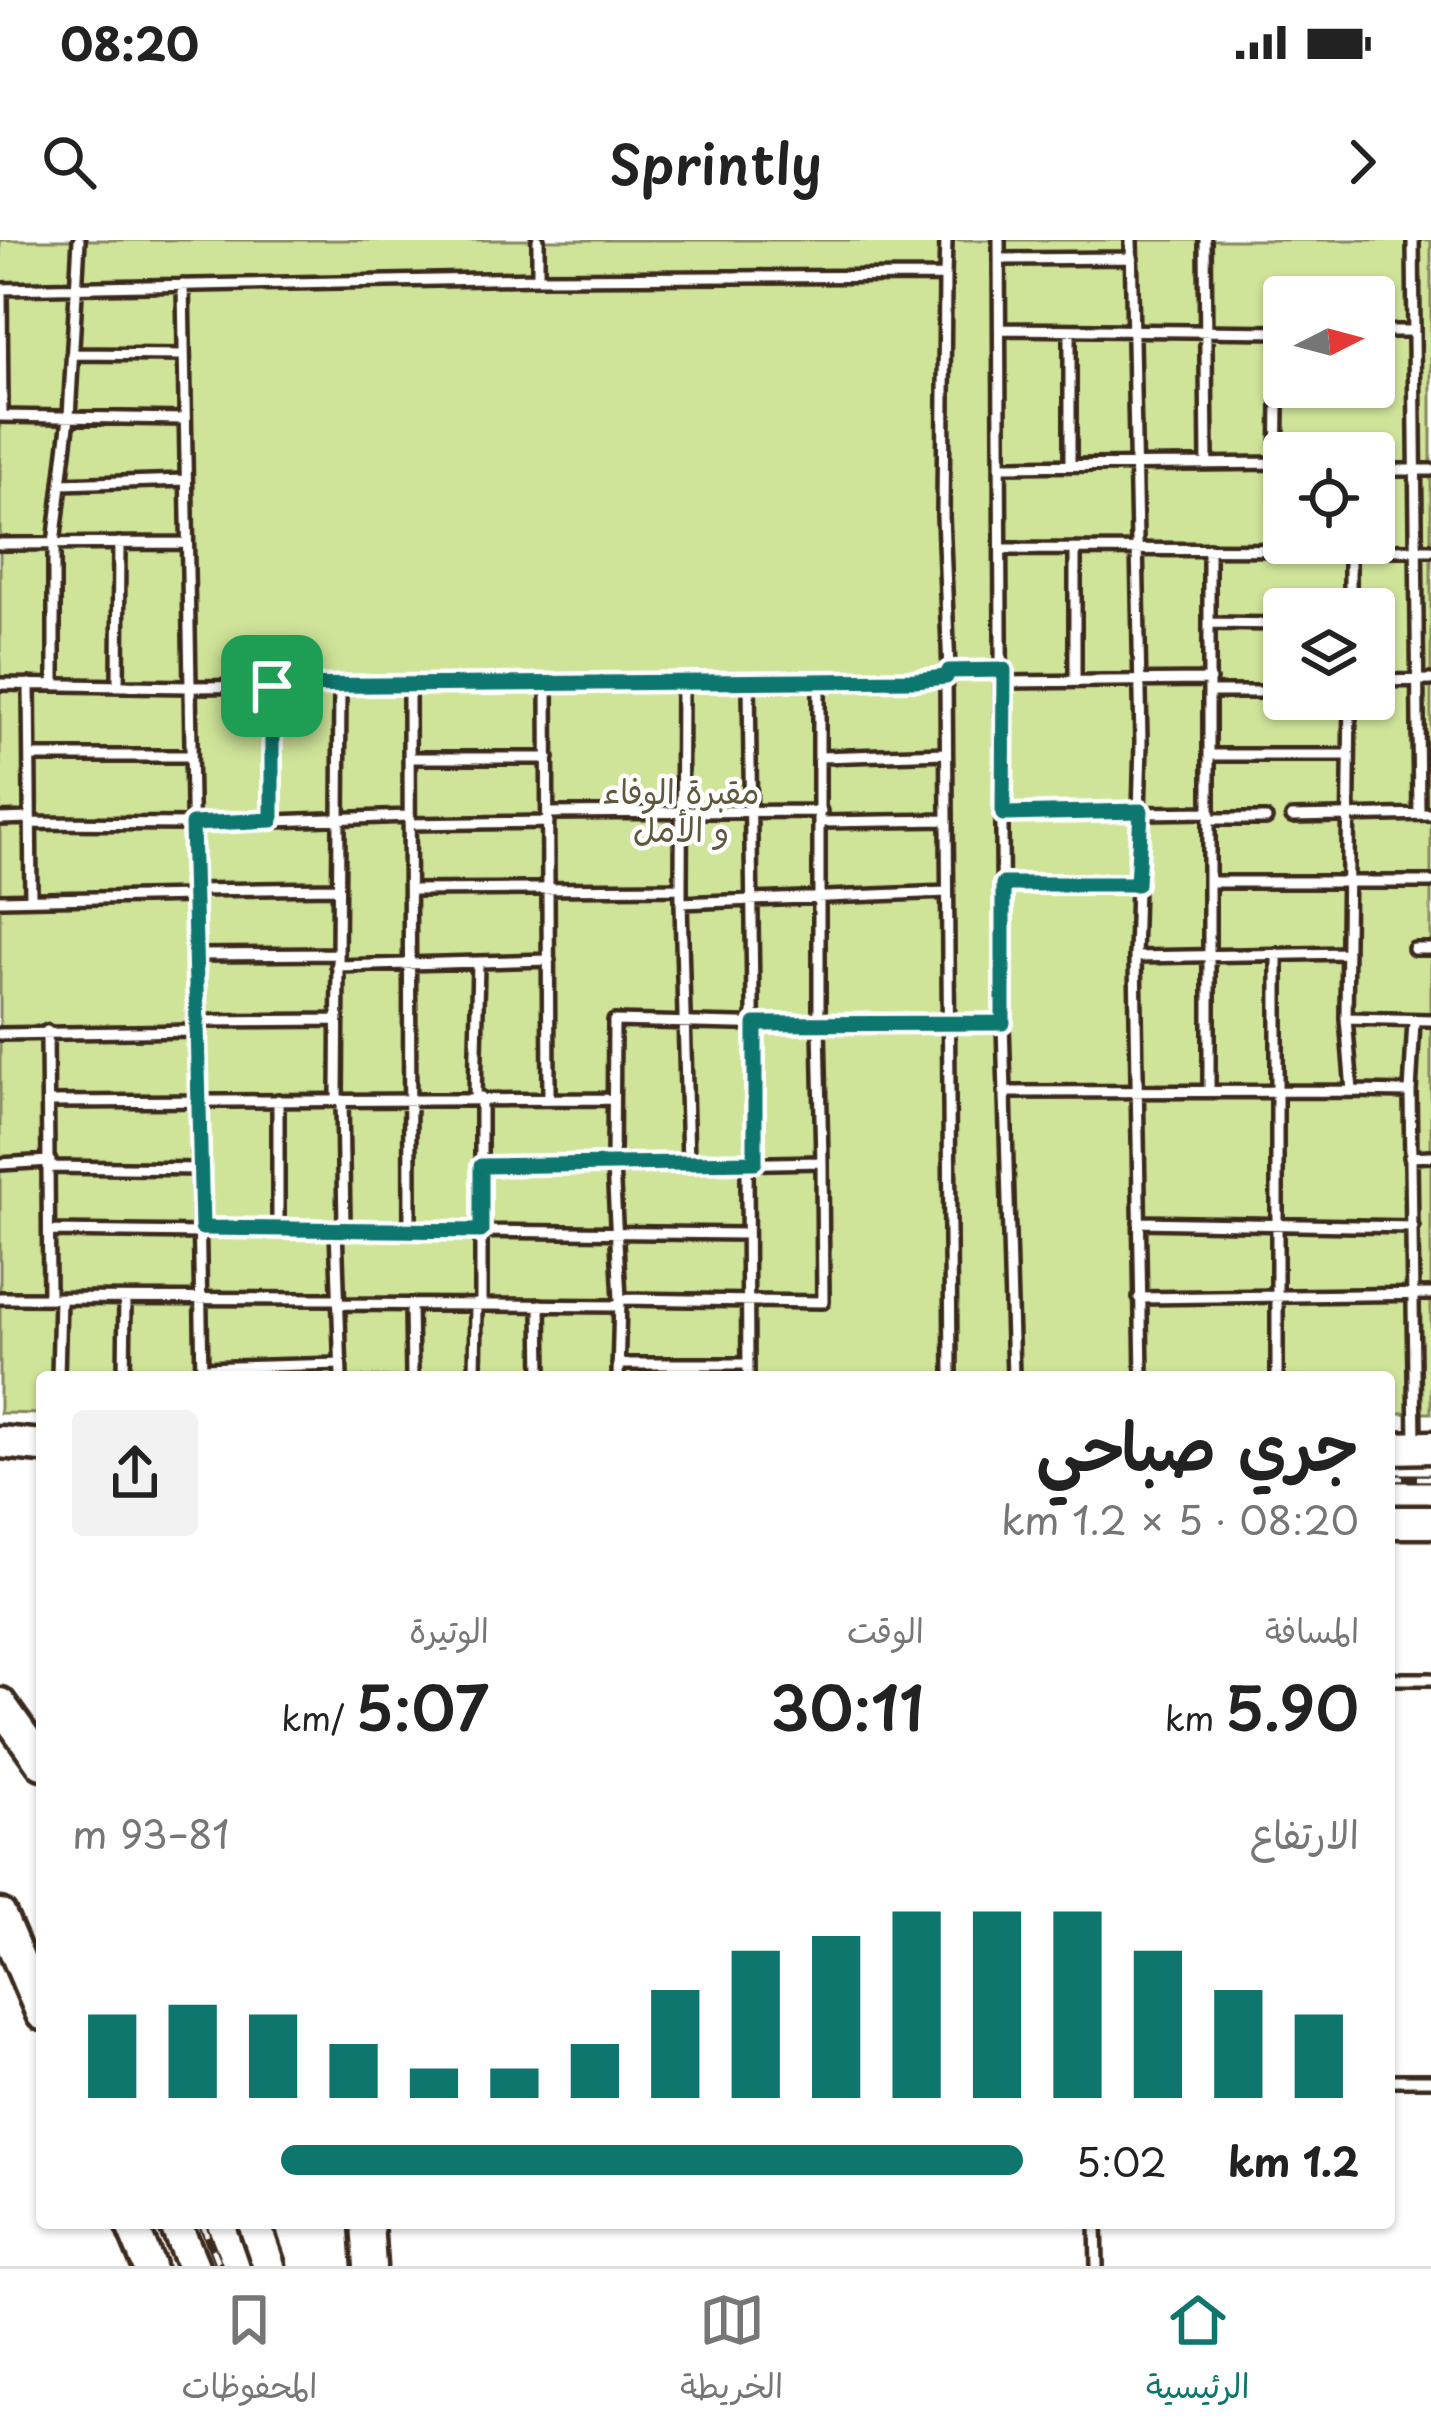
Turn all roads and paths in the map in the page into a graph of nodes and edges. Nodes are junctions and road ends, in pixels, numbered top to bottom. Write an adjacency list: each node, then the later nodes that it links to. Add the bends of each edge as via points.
1 (79, 240): 13 (lane)
2 (538, 240): 11 (lane)
3 (946, 240): 10 (lane)
4 (999, 240): 9 (lane)
5 (1132, 240): 8 (lane)
6 (1205, 240): 21 (lane)
7 (1413, 240): 19 (lane)
8 (1132, 258): 9 (lane); 17 (lane)
9 (1000, 259): 15 (lane)
10 (945, 276): 11 (lane); 53 (lane)
11 (538, 278): 12 (lane)
12 (183, 285): 13 (lane); 23 (lane)
13 (75, 288): 14 (lane); 22 (lane)
14 (0, 289): 26 (lane)
15 (1001, 329): 16 (lane); 32 (lane)
16 (1070, 330): 17 (lane); 30 (lane)
17 (1134, 331): 21 (lane); 31 (lane)
18 (1395, 331): 19 (lane)
19 (1414, 331): 24 (lane)
20 (1263, 332): 21 (lane)
21 (1207, 333): 29 (lane)
22 (72, 354): 23 (lane); 27 (lane)
23 (184, 355): 28 (lane)
24 (1415, 400): 25 (lane); 35 (lane)
25 (1431, 400)
26 (1, 416): 27 (lane)
27 (69, 417): 28 (lane); 38 (lane)
28 (184, 418): 37 (lane)
29 (1207, 463): 31 (lane); 33 (lane)
30 (1070, 464): 31 (lane); 32 (lane)
31 (1135, 465): 45 (lane)
32 (1002, 466): 43 (lane)
33 (1263, 468)
34 (1395, 470): 35 (lane)
35 (1415, 470): 36 (lane); 49 (lane)
36 (1431, 470)
37 (185, 480): 38 (lane); 40 (lane)
38 (61, 484): 42 (lane)
39 (119, 543): 40 (lane); 42 (lane); 68 (lane)
40 (185, 543): 72 (lane)
41 (0, 544): 42 (lane)
42 (54, 544): 63 (lane)
43 (1003, 549): 44 (lane); 54 (lane)
44 (1075, 549): 45 (lane); 62 (lane)
45 (1136, 549): 46 (lane); 55 (lane)
46 (1209, 549): 47 (lane); 51 (lane)
47 (1263, 549)
48 (1395, 550): 49 (lane)
49 (1417, 550): 50 (lane); 56 (lane)
50 (1431, 550)
51 (1209, 623): 52 (lane); 71 (lane)
52 (1263, 624)
53 (948, 674): 54 (lane); 58 (lane); 75 (lane)
54 (1004, 676): 62 (lane); 86 (lane)
55 (1139, 680): 62 (lane); 71 (lane); 83 (lane)
56 (1418, 680): 57 (lane); 59 (lane); 87 (lane)
57 (1431, 680)
58 (819, 681): 61 (lane); 80 (lane)
59 (1395, 681)
60 (682, 682): 61 (lane); 64 (lane); 85 (lane)
61 (749, 682): 84 (lane)
62 (1075, 682)
63 (54, 683): 66 (lane); 68 (lane)
64 (547, 683): 67 (lane); 82 (lane)
65 (0, 684): 66 (lane)
66 (29, 684): 78 (lane)
67 (409, 685): 70 (lane); 81 (lane)
68 (118, 686): 72 (lane)
69 (272, 686): 70 (lane); 72 (lane); 97 (lane)
70 (340, 686): 92 (lane)
71 (1210, 686): 73 (lane); 76 (lane)
72 (189, 687): 79 (lane)
73 (1263, 690)
74 (1349, 720): 77 (lane)
75 (946, 753): 80 (lane); 99 (lane)
76 (1210, 755): 77 (lane); 88 (lane)
77 (1348, 755): 89 (lane)
78 (30, 756): 79 (lane); 96 (lane)
79 (191, 756): 100 (lane)
80 (821, 757): 90 (lane)
81 (409, 758): 82 (lane); 98 (lane)
82 (548, 758): 93 (lane)
83 (1141, 811): 86 (lane); 88 (lane); 105 (lane)
84 (751, 813): 85 (lane); 90 (lane); 115 (lane)
85 (681, 814): 93 (lane); 107 (lane)
86 (1003, 814): 104 (lane)
87 (1425, 814): 89 (lane)
88 (1210, 815): 95 (lane); 101 (lane)
89 (1346, 816): 91 (lane); 102 (lane)
90 (821, 817): 99 (lane); 112 (lane)
91 (1292, 817)
92 (339, 818): 97 (lane); 98 (lane); 106 (lane)
93 (548, 818): 98 (lane); 108 (lane)
94 (0, 819): 96 (lane)
95 (1266, 819)
96 (30, 820): 100 (lane); 113 (lane)
97 (272, 820): 100 (lane)
98 (410, 820): 109 (lane)
99 (947, 820): 110 (lane)
100 (192, 824): 111 (lane)
101 (1210, 882): 102 (lane); 122 (lane)
102 (1348, 882): 103 (lane); 119 (lane)
103 (1431, 882)
104 (1003, 884): 105 (lane); 133 (lane)
105 (1137, 884): 123 (lane)
106 (338, 888): 111 (lane); 124 (lane)
107 (681, 888): 108 (lane); 116 (lane)
108 (549, 889): 109 (lane); 125 (lane)
109 (410, 890): 127 (lane)
110 (947, 892): 112 (lane); 135 (lane)
111 (193, 893): 113 (lane); 121 (lane)
112 (819, 897): 115 (lane); 137 (lane)
113 (31, 899): 114 (lane)
114 (0, 900)
115 (753, 900): 116 (lane); 134 (lane)
116 (681, 902): 132 (lane)
117 (1414, 949): 118 (lane)
118 (1431, 949)
119 (1347, 953): 120 (lane); 128 (lane)
120 (1277, 954): 122 (lane); 140 (lane)
121 (195, 955): 124 (lane); 136 (lane)
122 (1210, 955): 123 (lane); 141 (lane)
123 (1136, 957): 142 (lane)
124 (338, 960): 127 (lane); 129 (lane)
125 (549, 960): 126 (lane); 146 (lane)
126 (478, 963): 127 (lane); 147 (lane)
127 (410, 965): 148 (lane)
128 (1346, 1018): 131 (lane); 143 (lane)
129 (338, 1020): 136 (lane); 152 (lane)
130 (1431, 1020): 131 (lane)
131 (1414, 1021): 145 (lane)
132 (686, 1023): 134 (lane); 149 (lane, via 614,1021); 156 (lane)
133 (1003, 1023): 135 (lane); 144 (lane)
134 (755, 1024): 137 (lane); 157 (lane)
135 (947, 1024): 137 (lane); 202 (lane)
136 (197, 1026): 138 (lane); 150 (lane)
137 (819, 1026): 158 (lane)
138 (47, 1031): 139 (lane); 153 (lane)
139 (0, 1034)
140 (1277, 1088): 141 (lane); 143 (lane); 165 (lane)
141 (1210, 1089): 142 (lane)
142 (1138, 1090): 144 (lane); 164 (lane)
143 (1352, 1090): 145 (lane)
144 (1004, 1092): 203 (lane)
145 (1410, 1092): 155 (lane)
146 (549, 1096): 147 (lane); 149 (lane)
147 (478, 1097): 148 (lane); 161 (lane)
148 (411, 1099): 152 (lane); 169 (lane)
149 (612, 1099): 162 (lane)
150 (199, 1100): 151 (lane); 153 (lane); 163 (lane)
151 (278, 1100): 152 (lane); 166 (lane)
152 (340, 1100): 167 (lane)
153 (49, 1102): 160 (lane)
154 (1431, 1156): 155 (lane)
155 (1410, 1157): 168 (lane)
156 (688, 1162): 157 (lane); 162 (lane)
157 (751, 1162): 158 (lane); 174 (lane)
158 (822, 1162): 184 (lane, via 823,1302)
159 (0, 1164): 160 (lane)
160 (50, 1164): 163 (lane); 171 (lane)
161 (481, 1166): 162 (lane); 172 (lane)
162 (613, 1166): 173 (lane)
163 (200, 1169): 170 (lane)
164 (1138, 1222): 165 (lane); 180 (lane)
165 (1277, 1226): 168 (lane); 177 (lane)
166 (278, 1227): 167 (lane); 170 (lane)
167 (340, 1227): 169 (lane); 183 (lane)
168 (1413, 1227): 175 (lane)
169 (410, 1229): 172 (lane)
170 (202, 1230): 171 (lane); 182 (lane)
171 (50, 1231): 179 (lane)
172 (481, 1231): 173 (lane); 187 (lane)
173 (616, 1234): 174 (lane); 185 (lane)
174 (747, 1234): 184 (lane)
175 (1414, 1294): 176 (lane); 177 (lane); 208 (lane)
176 (1431, 1294)
177 (1277, 1297): 180 (lane); 205 (lane)
178 (0, 1298): 179 (lane)
179 (54, 1298): 181 (lane); 192 (lane)
180 (1139, 1298): 204 (lane)
181 (125, 1299): 182 (lane); 193 (lane)
182 (202, 1299): 183 (lane); 194 (lane)
183 (339, 1301): 186 (lane); 189 (lane)
184 (748, 1301): 185 (lane); 191 (lane)
185 (620, 1303): 188 (lane); 190 (lane)
186 (410, 1304): 187 (lane); 197 (lane)
187 (478, 1304): 188 (lane); 198 (lane)
188 (540, 1305): 199 (lane)
189 (340, 1364): 195 (lane); 196 (lane)
190 (618, 1364): 191 (lane); 200 (lane)
191 (748, 1364): 201 (lane)
192 (58, 1371)
193 (124, 1371)
194 (202, 1371)
195 (219, 1371)
196 (341, 1371)
197 (412, 1371)
198 (475, 1371)
199 (541, 1371)
200 (618, 1371)
201 (748, 1371)
202 (951, 1371)
203 (1013, 1371)
204 (1142, 1371)
205 (1277, 1371)
206 (0, 1442): 207 (main road)
207 (36, 1445)
208 (1412, 1448)
209 (1395, 1522): 210 (main road)
210 (1431, 1522)
211 (1395, 1679): 212 (lane)
212 (1431, 1679)
213 (0, 1704): 214 (main road)
214 (36, 1755)
215 (0, 1916): 216 (main road)
216 (36, 2000)
217 (1395, 2080): 218 (lane)
218 (1431, 2080)
219 (134, 2229): 224 (main road)
220 (178, 2229): 225 (main road)
221 (256, 2229): 226 (main road)
222 (367, 2229): 227 (main road)
223 (1096, 2229): 228 (lane)
224 (149, 2266)
225 (193, 2266)
226 (269, 2266)
227 (370, 2266)
228 (1096, 2266)

